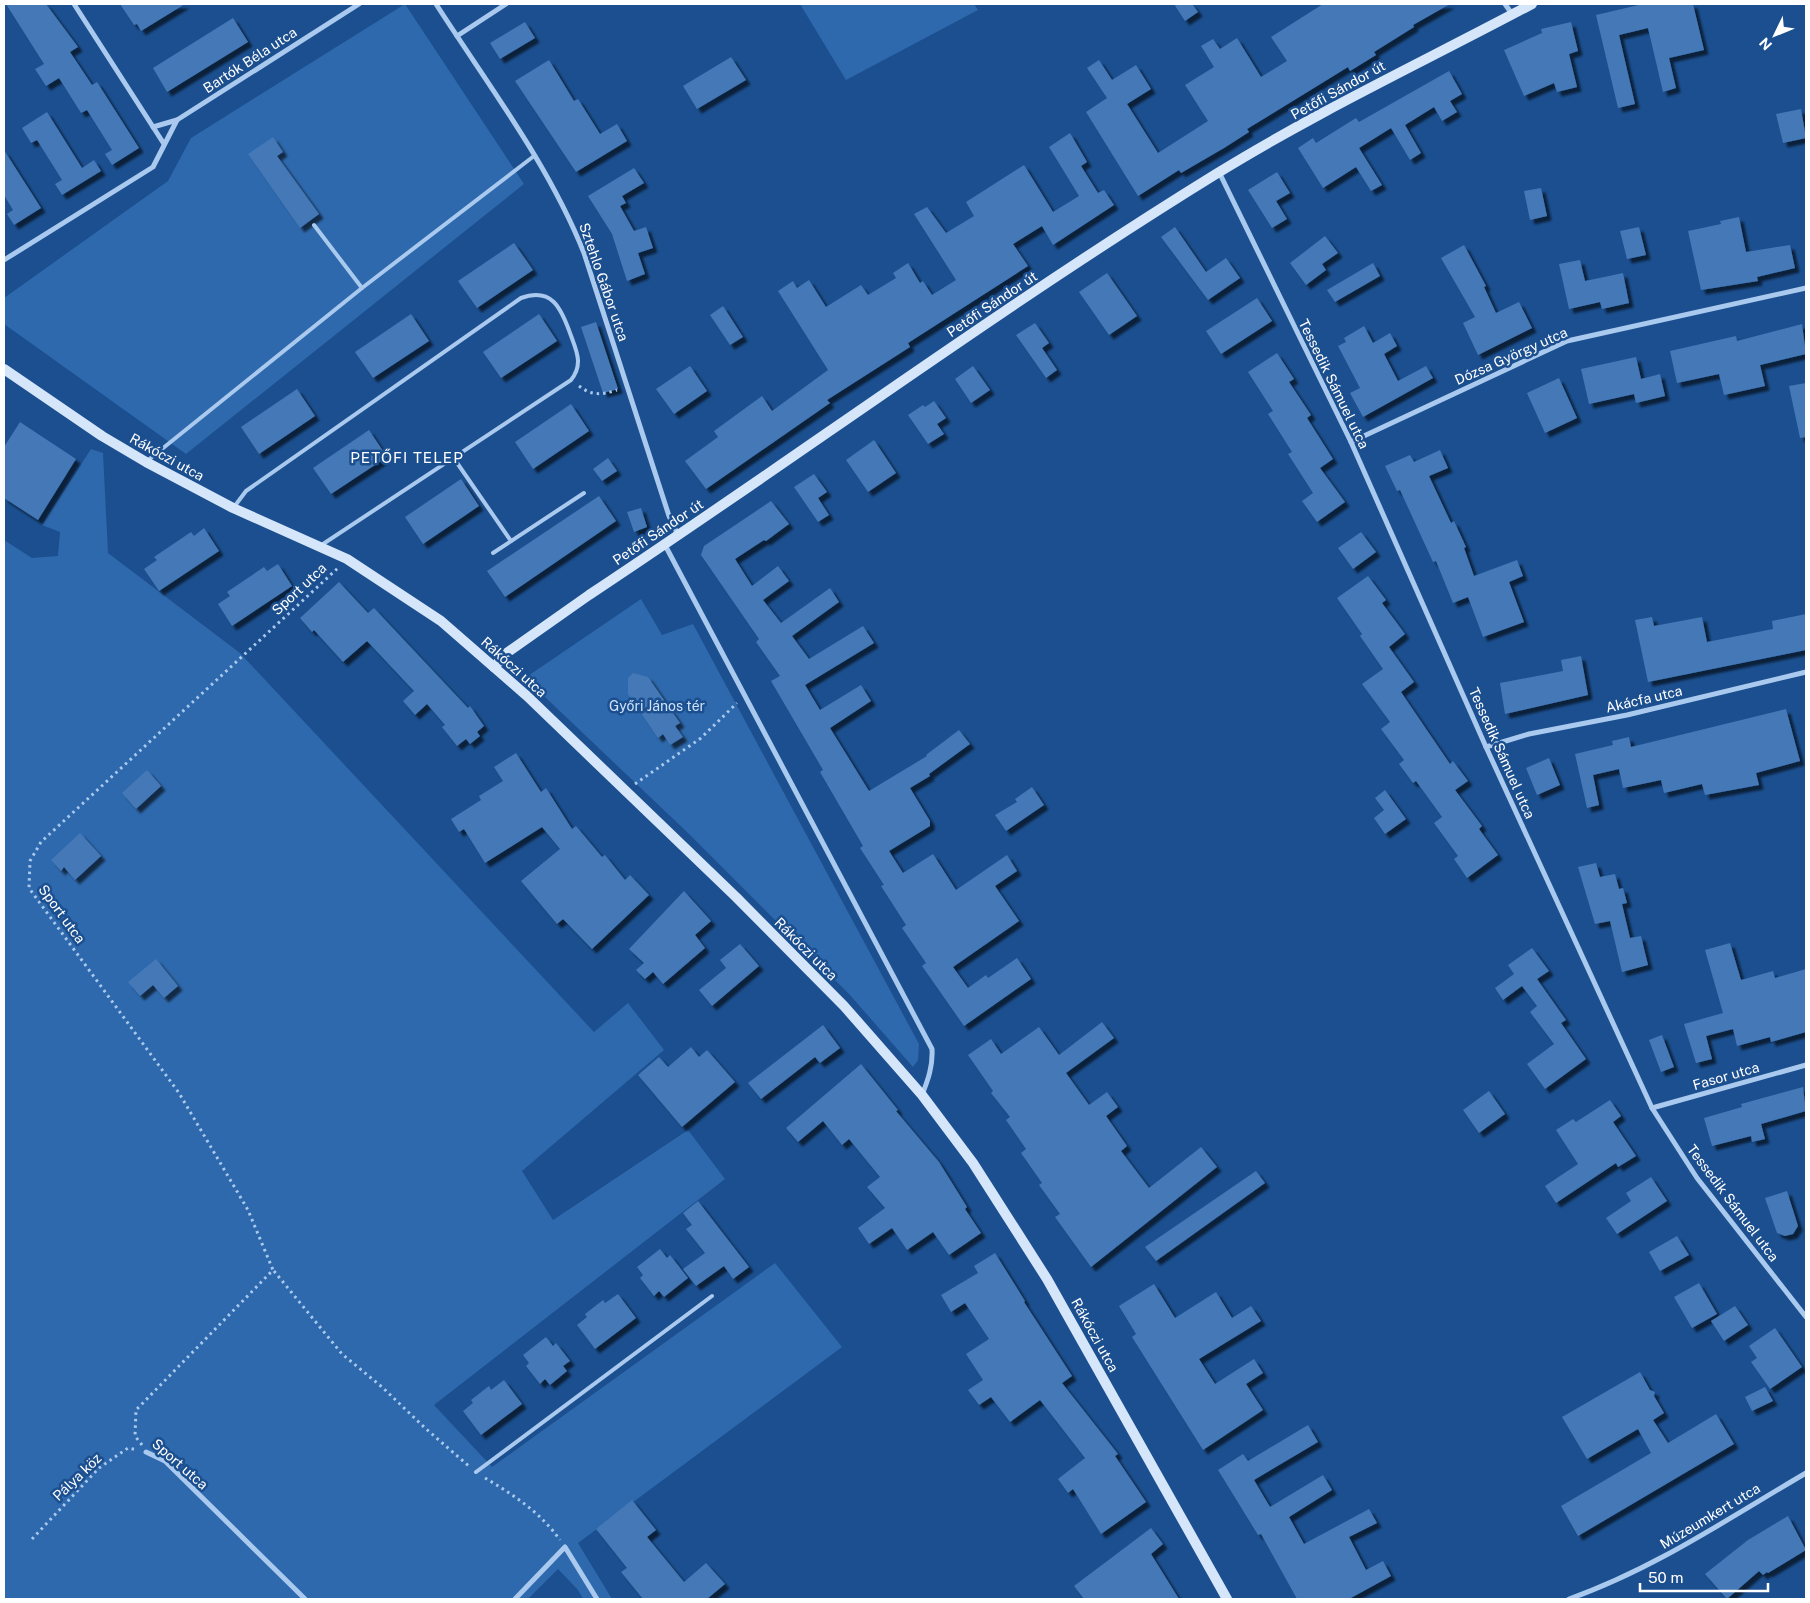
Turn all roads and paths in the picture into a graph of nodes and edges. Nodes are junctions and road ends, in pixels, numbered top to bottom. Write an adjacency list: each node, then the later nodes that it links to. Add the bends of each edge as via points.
1 (74, 4): 10 (street)
2 (359, 4): 9 (street, Bartók Béla utca)
3 (436, 4): 8 (street, Sztehlo Gábor utca)
4 (506, 4): 8 (street)
5 (1505, 4): 7 (street)
6 (1532, 4): 7 (main road, Petőfi Sándor út)
7 (1512, 14): 13 (main road, Petőfi Sándor út, via 1356,95)
8 (457, 36): 12 (street, Sztehlo Gábor utca)
9 (177, 120): 10 (street); 11 (street, Bartók Béla utca)
10 (153, 127): 11 (street)
11 (164, 144): 15 (street, Bartók Béla utca, via 153,167)
12 (534, 156): 16 (lane); 20 (street, Sztehlo Gábor utca, via 559,198 584,253)
13 (1219, 172): 21 (street, Tessedik Sámuel utca); 26 (main road, Petőfi Sándor út, via 1094,252)
14 (314, 225): 16 (lane)
15 (4, 260)
16 (362, 288): 23 (lane)
17 (1806, 288): 21 (street, Dózsa György utca, via 1567,341)
18 (4, 369): 23 (main road, Rákóczi utca)
19 (571, 380): 20 (path, via 587,393 602,395); 22 (lane); 25 (lane, via 577,369 578,357 562,311 547,297 536,294 521,298 246,491)
20 (627, 387): 26 (street, Sztehlo Gábor utca, via 668,516)
21 (1351, 442): 35 (street, Tessedik Sámuel utca)
22 (453, 457): 27 (lane); 29 (lane)
23 (146, 462): 25 (main road, Rákóczi utca)
24 (584, 493): 27 (lane)
25 (233, 508): 29 (main road, Rákóczi utca)
26 (678, 536): 28 (main road, Petőfi Sándor út)
27 (511, 541): 30 (lane)
28 (664, 545): 32 (main road, Petőfi Sándor út, via 508,652); 34 (street)
29 (320, 546): 31 (main road, Rákóczi utca)
30 (493, 553)
31 (347, 559): 32 (main road, Rákóczi utca, via 441,621); 40 (path, Sport utca, via 42,842 30,861 29,888 179,1093 248,1210)
32 (494, 666): 36 (main road, Rákóczi utca)
33 (1806, 672): 35 (street, Akácfa utca, via 1627,715 1529,734)
34 (745, 695): 36 (path, via 701,738); 38 (street, via 932,1049 933,1060)
35 (1486, 747): 39 (street, Tessedik Sámuel utca)
36 (625, 792): 38 (main road, Rákóczi utca, via 844,1006)
37 (1806, 1065): 39 (street, Fasor utca)
38 (922, 1095): 51 (main road, Rákóczi utca, via 974,1163 1047,1278)
39 (1652, 1108): 42 (street, Tessedik Sámuel utca, via 1697,1178)
40 (273, 1270): 43 (path, Sport utca, via 136,1410 135,1436); 44 (path, Sport utca, via 342,1354)
41 (712, 1296): 44 (lane)
42 (1806, 1317)
43 (146, 1452): 46 (path, Pálya köz, via 128,1448 99,1468); 48 (street, Sport utca, via 165,1461)
44 (476, 1472): 47 (path, Sport utca, via 548,1522)
45 (1806, 1473): 52 (street, Múzeumkert utca, via 1646,1568)
46 (32, 1539)
47 (565, 1547): 49 (street); 50 (street)
48 (305, 1599)
49 (515, 1599)
50 (597, 1599)
51 (1227, 1599)
52 (1569, 1599)

